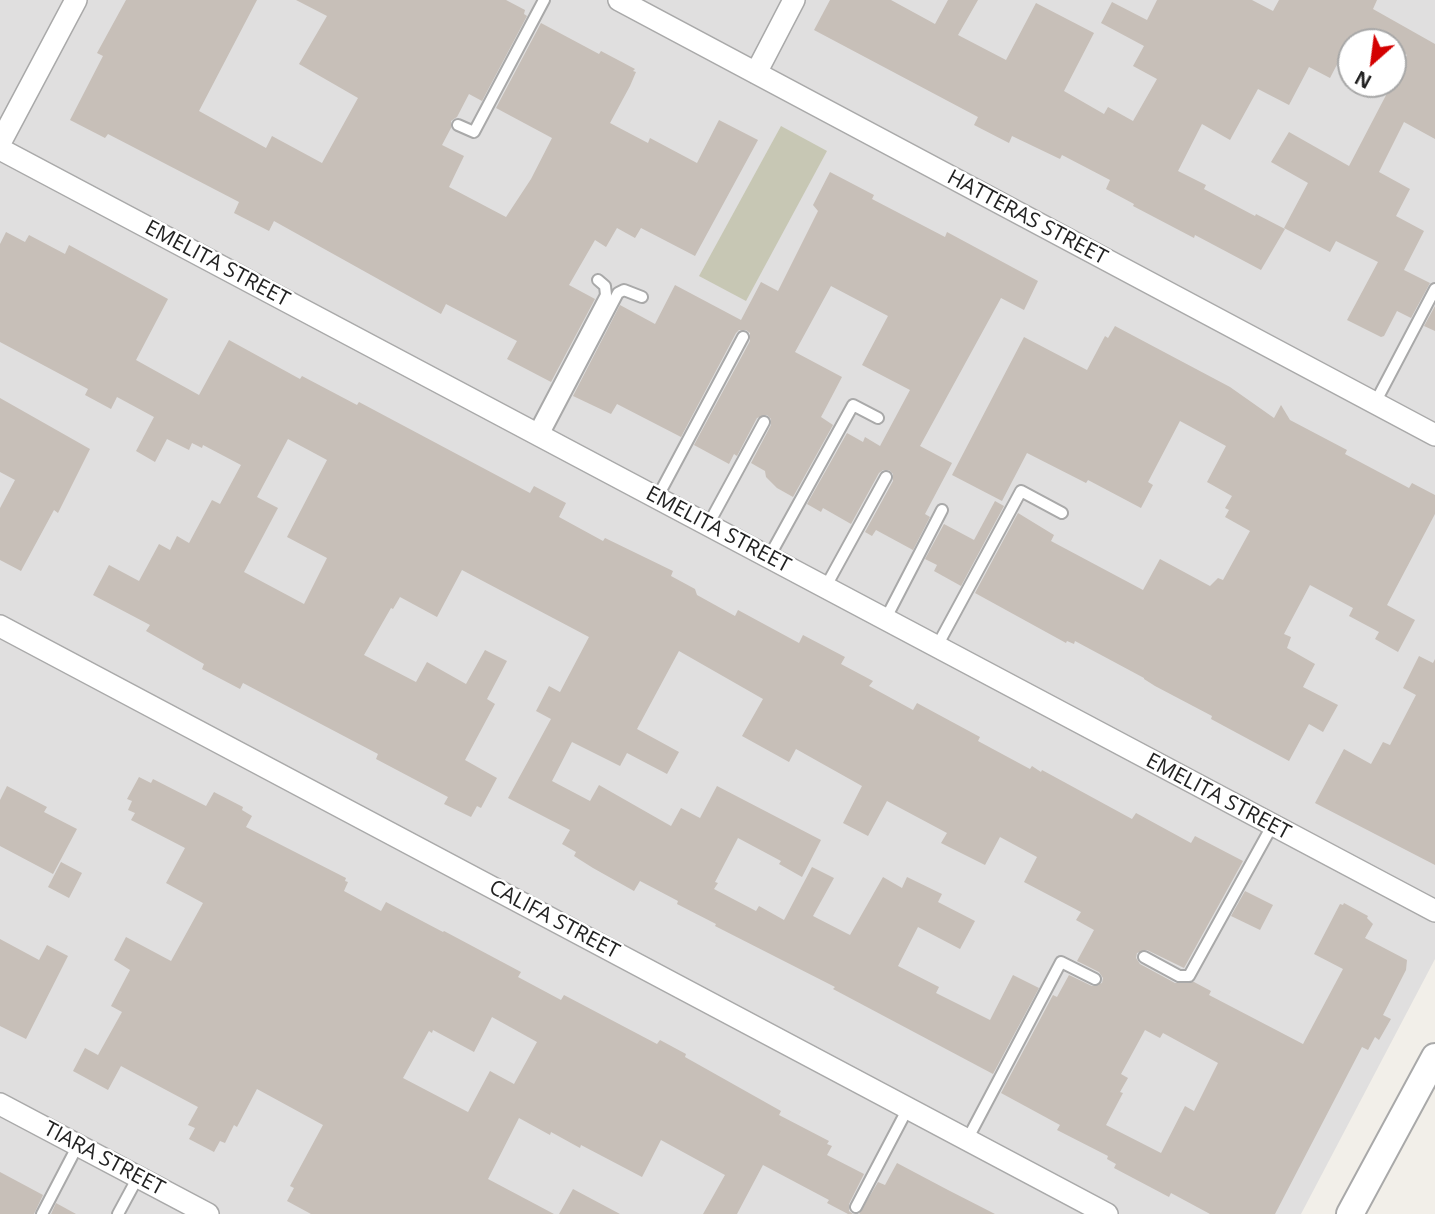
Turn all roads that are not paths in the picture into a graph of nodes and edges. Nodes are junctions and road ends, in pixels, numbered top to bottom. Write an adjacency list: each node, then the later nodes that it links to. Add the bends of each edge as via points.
1 (76, 0): 7 (street)
2 (544, 0): 6 (lane, via 474,132)
3 (619, 0): 5 (street, HATTERAS STREET)
4 (794, 0): 5 (street)
5 (755, 74): 13 (street, HATTERAS STREET)
6 (457, 125)
7 (0, 143)
8 (0, 149): 16 (street, EMELITA STREET)
9 (598, 280): 16 (lane, via 606,295)
10 (1435, 289): 13 (lane)
11 (642, 297): 16 (lane, via 624,290 618,293)
12 (743, 337): 19 (lane)
13 (1374, 403): 17 (street, HATTERAS STREET)
14 (878, 418): 23 (lane, via 853,405)
15 (764, 422): 22 (lane)
16 (538, 434): 19 (street, EMELITA STREET)
17 (1435, 435)
18 (886, 477): 24 (lane)
19 (657, 498): 22 (street, EMELITA STREET)
20 (942, 510): 25 (lane)
21 (1062, 513): 27 (lane, via 1021,491)
22 (708, 525): 23 (street, EMELITA STREET)
23 (769, 557): 24 (street, EMELITA STREET)
24 (825, 588): 25 (street, EMELITA STREET)
25 (885, 620): 27 (street, EMELITA STREET)
26 (0, 626): 34 (street, CALIFA STREET)
27 (936, 648): 28 (street, EMELITA STREET)
28 (1272, 826): 29 (street, EMELITA STREET); 30 (lane, via 1189,976 1179,976)
29 (1435, 911)
30 (1144, 957)
31 (1095, 979): 35 (lane, via 1061,962)
32 (1435, 1057): 43 (street)
33 (0, 1104): 36 (street, TIARA STREET)
34 (908, 1108): 35 (street, CALIFA STREET); 38 (lane)
35 (967, 1140): 42 (street, CALIFA STREET)
36 (78, 1145): 37 (street, TIARA STREET); 39 (lane)
37 (138, 1177): 40 (lane); 41 (street, TIARA STREET)
38 (856, 1206)
39 (42, 1214)
40 (118, 1214)
41 (208, 1214)
42 (1107, 1214)
43 (1350, 1214)

